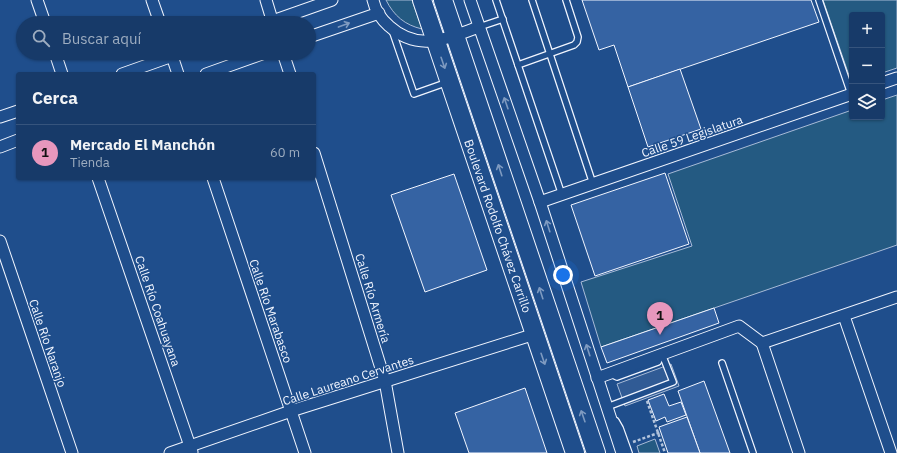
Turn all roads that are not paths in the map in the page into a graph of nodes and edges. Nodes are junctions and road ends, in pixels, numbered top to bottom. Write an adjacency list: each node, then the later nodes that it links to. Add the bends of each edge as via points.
1 (37, 0): 14 (street)
2 (152, 0): 15 (street)
3 (266, 0): 16 (street)
4 (332, 0): 17 (street)
5 (373, 0): 13 (street)
6 (422, 0): 23 (main road, Boulevard Rodolfo Chávez Carrillo)
7 (443, 0): 21 (main road, Boulevard Rodolfo Chávez Carrillo)
8 (470, 0): 19 (street)
9 (496, 0): 18 (lane)
10 (532, 0): 24 (lane)
11 (566, 0): 24 (lane, via 578,37 577,42 574,46)
12 (819, 0): 39 (lane)
13 (379, 13): 20 (street); 22 (street, one-way to 13)
14 (43, 16)
15 (158, 16)
16 (270, 16)
17 (288, 16)
18 (503, 19): 19 (lane); 30 (lane)
19 (480, 27): 21 (street); 50 (street, one-way to 19)
20 (391, 28): 23 (street, via 413,40); 37 (lane, via 414,94)
21 (455, 35): 23 (street); 68 (main road, Boulevard Rodolfo Chávez Carrillo, one-way to 21)
22 (316, 36)
23 (436, 41): 37 (main road, Boulevard Rodolfo Chávez Carrillo, one-way to 37)
24 (550, 54): 30 (lane); 48 (lane)
25 (57, 60): 31 (street)
26 (159, 60): 32 (street)
27 (176, 60): 33 (street)
28 (245, 60): 34 (street)
29 (285, 60): 35 (street)
30 (518, 65): 49 (lane)
31 (61, 72)
32 (127, 72)
33 (178, 72)
34 (212, 72)
35 (289, 72)
36 (897, 78): 38 (street)
37 (449, 82): 54 (main road, Boulevard Rodolfo Chávez Carrillo)
38 (885, 82)
39 (849, 85)
40 (849, 95): 48 (street, Calle 59 Legislatura)
41 (16, 112): 42 (street)
42 (0, 117)
43 (16, 141): 44 (street)
44 (0, 147)
45 (316, 159): 59 (street, Calle Río Armería)
46 (99, 180): 62 (street, Calle Río Coahuayana)
47 (214, 180): 61 (street, Calle Río Marabasco)
48 (593, 184): 49 (street, Calle 59 Legislatura)
49 (562, 195): 50 (street, Calle 59 Legislatura)
50 (540, 202): 58 (street, one-way to 50)
51 (0, 240): 63 (street, Calle Río Naranjo)
52 (897, 297): 53 (street)
53 (844, 316): 55 (street); 73 (street)
54 (535, 334): 59 (street, Calle Laureano Cervantes); 67 (main road, Boulevard Rodolfo Chávez Carrillo, one-way to 67)
55 (762, 343): 56 (street, via 739,326); 72 (street)
56 (662, 354): 58 (street); 60 (lane, via 673,382)
57 (722, 363): 71 (lane)
58 (597, 378): 60 (street)
59 (385, 381): 61 (street, Calle Laureano Cervantes); 66 (street, Calle Río Armería)
60 (607, 407): 69 (street); 70 (lane, via 620,428)
61 (291, 411): 62 (street, Calle Laureano Cervantes); 65 (street, Calle Río Marabasco)
62 (192, 450): 64 (street, Calle Laureano Cervantes)
63 (72, 453)
64 (170, 453)
65 (305, 453)
66 (398, 453)
67 (575, 453)
68 (596, 453)
69 (622, 453)
70 (629, 453)
71 (753, 453)
72 (800, 453)
73 (891, 453)

